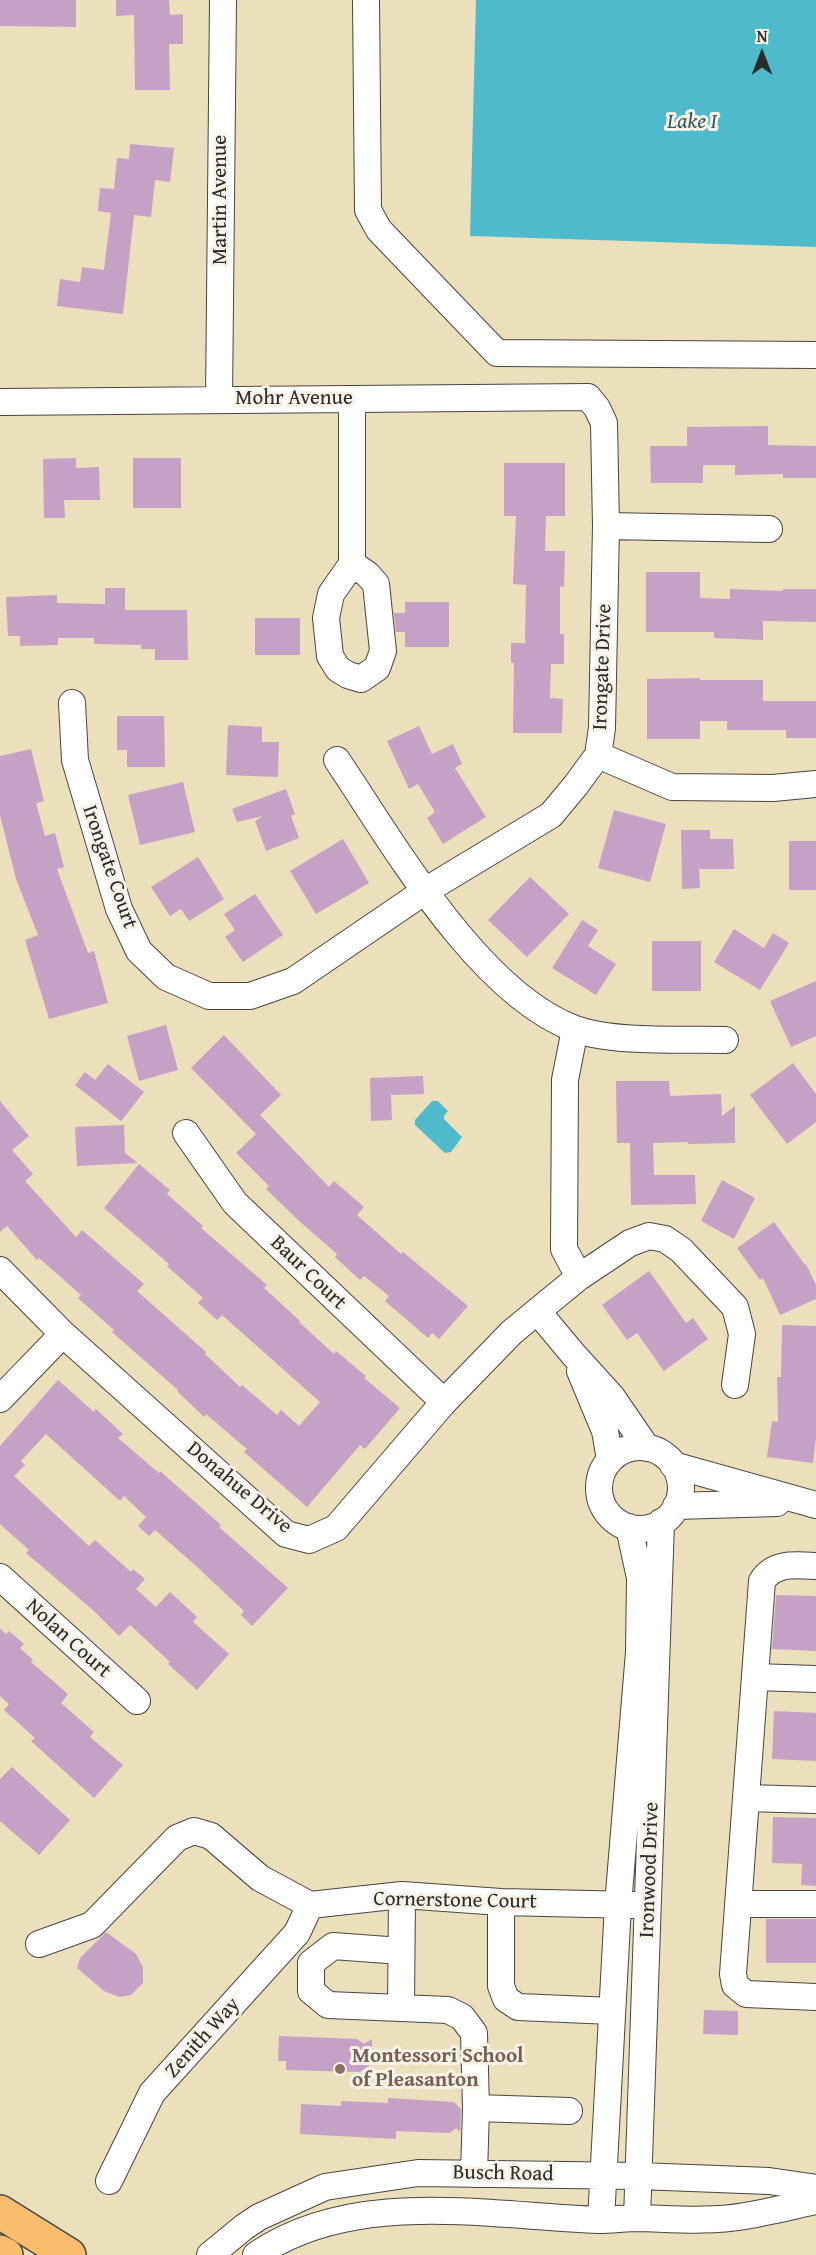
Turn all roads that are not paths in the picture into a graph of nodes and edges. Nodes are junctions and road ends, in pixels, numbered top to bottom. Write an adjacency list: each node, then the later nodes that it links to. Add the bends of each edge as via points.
1 (223, 0): 6 (street, Martin Avenue)
2 (366, 0): 3 (street, via 368,210 379,230 497,353)
3 (816, 355)
4 (588, 397): 5 (street, Mohr Avenue); 8 (street, Irongate Drive, via 604,423)
5 (352, 399): 6 (street, Mohr Avenue); 10 (street)
6 (219, 400): 7 (street, Mohr Avenue)
7 (0, 402)
8 (606, 526): 9 (street); 12 (street, Irongate Drive, via 602,728)
9 (769, 530)
10 (352, 564)
11 (72, 703): 15 (street, Irongate Court, via 75,760 119,909 139,951 166,978 209,996 250,996 293,981)
12 (598, 755): 14 (street, via 672,787 773,788); 15 (street, Irongate Drive, via 552,815)
13 (337, 760): 15 (street)
14 (816, 784)
15 (425, 891): 16 (street, via 479,959 535,1008)
16 (575, 1029): 17 (street, via 608,1037); 20 (street, via 565,1080 564,1249)
17 (724, 1040)
18 (186, 1133): 26 (street, Baur Court, via 235,1203)
19 (0, 1270): 22 (street, Donahue Drive)
20 (579, 1277): 21 (street, Donahue Drive); 24 (street, Donahue Drive, via 630,1243 649,1236 665,1239 681,1250 735,1307 742,1334)
21 (538, 1312): 23 (street); 26 (street, Donahue Drive, via 512,1332)
22 (63, 1334): 25 (street); 26 (street, Donahue Drive, via 286,1534 309,1540 336,1528)
23 (573, 1354): 27 (street, via 612,1397); 28 (street, via 605,1431)
24 (735, 1385)
25 (0, 1399)
26 (444, 1402)
27 (647, 1448): 28 (street, via 627,1449); 29 (street)
28 (610, 1459): 32 (street, via 601,1475 599,1496 610,1515)
29 (673, 1465): 30 (street); 31 (street, via 680,1484)
30 (813, 1504): 31 (street)
31 (669, 1514): 32 (street, via 651,1527); 46 (street, Ironwood Drive)
32 (629, 1527): 45 (street, Ironwood Drive, via 640,1578 639,1652)
33 (816, 1566): 35 (street, via 788,1564 766,1574 762,1581)
34 (0, 1577): 37 (street, Nolan Court)
35 (755, 1677): 36 (street); 38 (street)
36 (816, 1679)
37 (137, 1701)
38 (746, 1798): 39 (street); 42 (street)
39 (816, 1800)
40 (402, 1895): 41 (street, Cornerstone Court); 44 (street, Cornerstone Court); 48 (street)
41 (501, 1902): 45 (street, Cornerstone Court); 51 (street, via 501,1986 506,1999 518,2007)
42 (738, 1904): 43 (street); 49 (street, via 735,1985 746,1994)
43 (816, 1904)
44 (310, 1905): 47 (street, via 260,1878 211,1836 194,1831 177,1838 92,1925); 57 (street, Zenith Way, via 297,1933 152,2093)
45 (618, 1905): 46 (street, Cornerstone Court); 51 (street, Ironwood Drive)
46 (648, 1905): 56 (street, Ironwood Drive)
47 (39, 1944)
48 (401, 1951): 50 (street); 50 (street, via 333,1946 311,1963 312,1991 328,2005)
49 (816, 1996)
50 (401, 2008): 52 (street, via 447,2010 462,2017 474,2033)
51 (612, 2011): 55 (street, Ironwood Drive)
52 (476, 2108): 53 (street); 54 (street)
53 (569, 2111)
54 (474, 2174): 55 (street, Busch Road); 66 (street, Busch Road, via 418,2173 325,2187 259,2217)
55 (604, 2176): 56 (street, Busch Road); 62 (street, Ironwood Drive)
56 (639, 2176): 58 (street, Busch Road, via 769,2181); 61 (street, Ironwood Drive)
57 (109, 2181)
58 (816, 2188)
59 (816, 2201): 61 (street, Busch Road, via 744,2216)
60 (0, 2212): 65 (main road)
61 (637, 2218): 62 (street, Busch Road)
62 (601, 2220): 67 (street, Busch Road, via 461,2212 376,2212 303,2231)
63 (0, 2252): 64 (main road)
64 (6, 2255)
65 (69, 2255)
66 (210, 2255)
67 (256, 2255)

